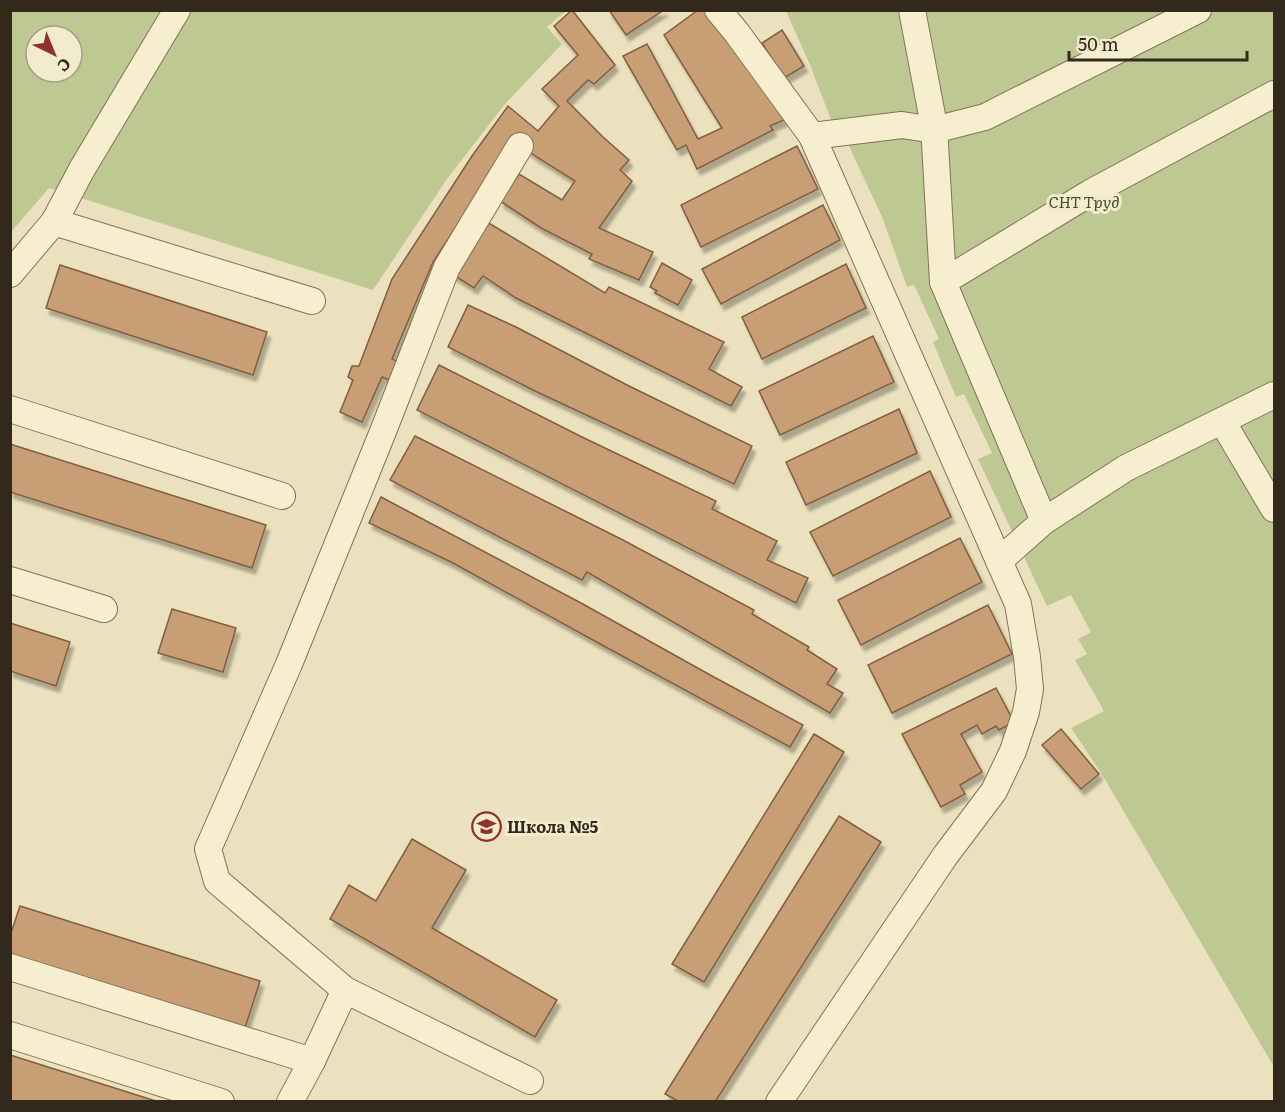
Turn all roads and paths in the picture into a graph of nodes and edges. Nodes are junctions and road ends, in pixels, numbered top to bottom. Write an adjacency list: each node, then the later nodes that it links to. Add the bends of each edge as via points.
1 (177, 10): 9 (street)
2 (718, 10): 7 (street)
3 (912, 10): 6 (street)
4 (1198, 10): 6 (street, via 985,117)
5 (1275, 94): 11 (street, via 1090,193)
6 (934, 130): 7 (street, via 902,125); 11 (street)
7 (812, 136): 19 (street)
8 (520, 146): 23 (street, via 447,267 289,664 208,849 217,881)
9 (54, 222): 10 (street); 12 (street)
10 (10, 274)
11 (943, 282): 18 (street)
12 (312, 301)
13 (1275, 395): 15 (street)
14 (10, 409): 16 (street)
15 (1222, 421): 17 (street); 18 (street, via 1126,468)
16 (282, 496)
17 (1275, 509)
18 (1044, 521): 19 (street)
19 (999, 561): 29 (street, via 1018,604 1030,689 1013,751 994,791 945,856)
20 (10, 580): 21 (street)
21 (104, 609)
22 (10, 968): 25 (street)
23 (345, 990): 25 (street); 26 (street)
24 (10, 1035): 27 (street)
25 (312, 1061): 28 (street)
26 (530, 1081)
27 (220, 1101)
28 (290, 1101)
29 (779, 1101)

